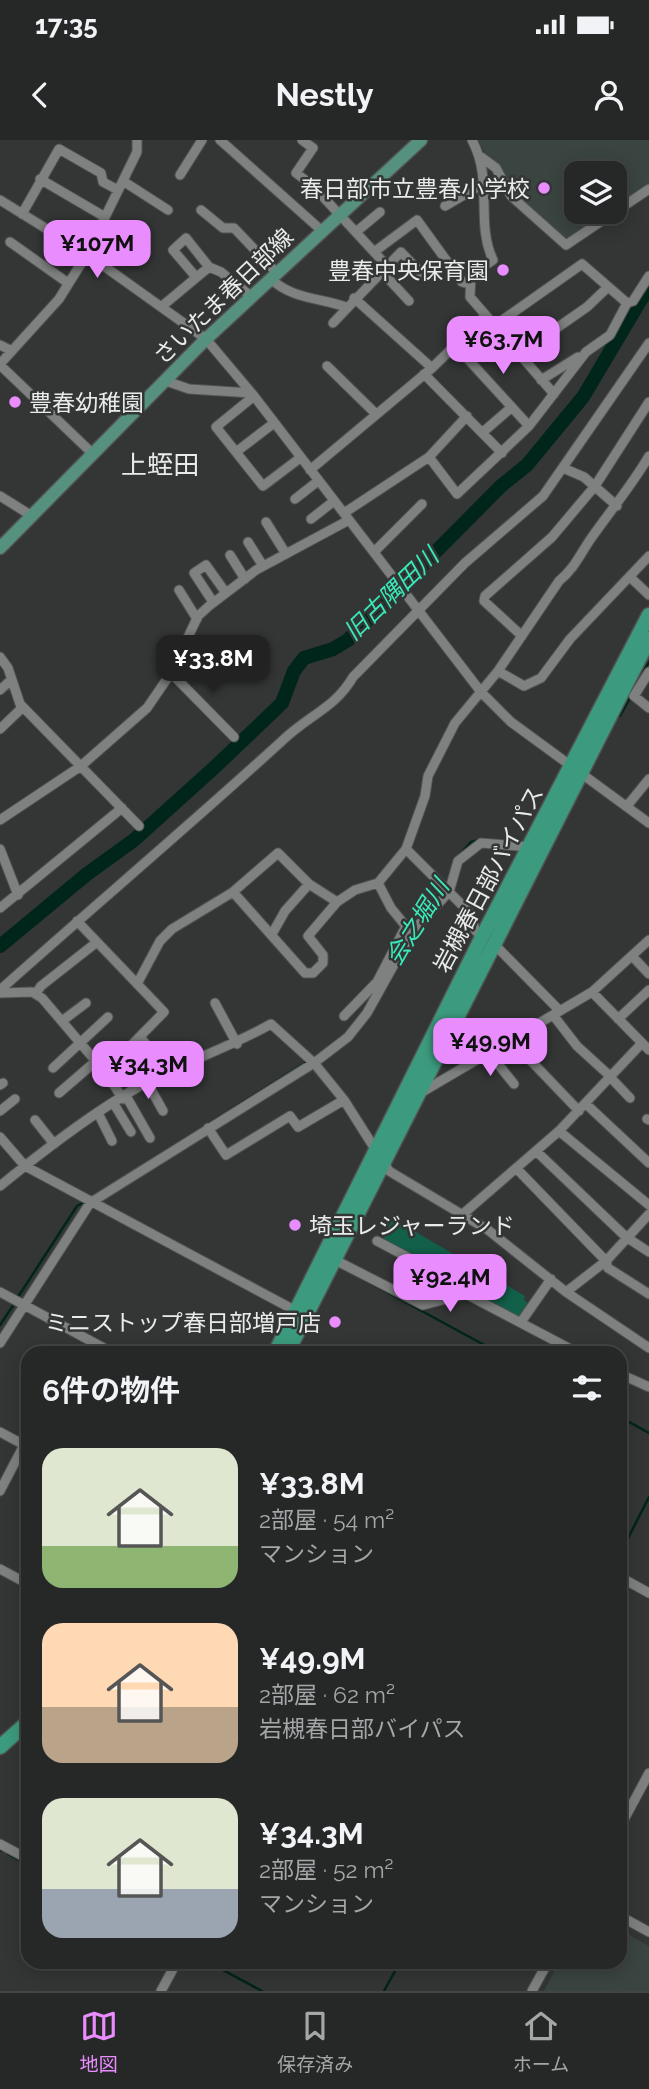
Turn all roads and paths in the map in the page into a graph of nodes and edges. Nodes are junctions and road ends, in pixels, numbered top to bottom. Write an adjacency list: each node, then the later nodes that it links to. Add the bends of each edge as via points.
1 (202, 140): 8 (street)
2 (302, 140): 20 (street, via 313,148 296,173)
3 (421, 140): 20 (main road, さいたま春日部線)
4 (472, 140): 7 (street)
5 (135, 141): 10 (street, via 136,152)
6 (222, 141): 22 (street)
7 (481, 157): 11 (street); 12 (street, via 496,167 511,196 566,245)
8 (180, 175)
9 (40, 179): 13 (street, via 59,149 101,173 103,182); 19 (street); 21 (street)
10 (123, 181): 13 (street); 17 (street)
11 (486, 181): 15 (street); 34 (street, via 486,242 493,260 476,270)
12 (649, 189)
13 (118, 190): 21 (street)
14 (0, 200): 19 (street)
15 (445, 206)
16 (201, 210): 30 (street, via 223,228 234,229)
17 (168, 211)
18 (380, 212): 23 (street)
19 (22, 214): 26 (street)
20 (339, 214): 22 (main road, さいたま春日部線); 23 (street)
21 (105, 217): 26 (street)
22 (321, 230): 30 (main road, さいたま春日部線)
23 (356, 232): 25 (street)
24 (10, 242): 33 (street)
25 (374, 252): 28 (street); 34 (street, via 417,220 462,282)
26 (86, 254): 33 (street); 40 (street)
27 (209, 267): 32 (street); 32 (street, via 186,238 173,250); 36 (street)
28 (385, 270): 29 (street, via 401,252); 37 (street); 38 (street)
29 (424, 275)
30 (274, 276): 36 (main road, さいたま春日部線); 41 (street, via 282,290)
31 (649, 276): 39 (street)
32 (196, 277): 40 (street)
33 (68, 283): 49 (street)
34 (469, 284): 42 (street, via 470,297)
35 (608, 287): 39 (street); 44 (street, via 582,264); 51 (street)
36 (252, 297): 45 (main road, さいたま春日部線)
37 (354, 298): 41 (street); 54 (street)
38 (410, 301)
39 (627, 303): 50 (street, via 610,335)
40 (161, 307): 45 (street)
41 (346, 307): 43 (street)
42 (485, 316): 44 (street); 48 (street)
43 (333, 323)
44 (494, 327): 51 (street)
45 (206, 340): 56 (main road, さいたま春日部線); 57 (street)
46 (649, 342): 72 (street)
47 (0, 345): 49 (street)
48 (455, 345): 54 (street); 60 (street)
49 (12, 351): 52 (street)
50 (586, 352): 55 (street); 58 (street)
51 (519, 355): 55 (street)
52 (0, 365): 68 (street)
53 (327, 366): 61 (street)
54 (428, 371): 61 (street); 62 (street)
55 (541, 380): 58 (street)
56 (166, 381): 57 (street, via 189,389); 68 (main road, さいたま春日部線)
57 (252, 394): 63 (street); 66 (street, via 216,427)
58 (554, 394): 64 (street)
59 (649, 402): 75 (street)
60 (512, 407): 64 (street); 65 (street)
61 (376, 414): 73 (street)
62 (467, 416): 65 (street); 70 (street)
63 (274, 423): 66 (street); 71 (street)
64 (529, 426): 67 (street)
65 (483, 432): 67 (street)
66 (236, 452): 71 (street, via 263,486)
67 (502, 453): 70 (street, via 457,494)
68 (93, 454): 81 (main road, さいたま春日部線)
69 (649, 456): 80 (street)
70 (429, 457): 82 (street)
71 (300, 458): 73 (street)
72 (563, 468): 75 (street); 98 (street, via 543,496)
73 (310, 470): 74 (street)
74 (318, 481): 77 (street); 78 (street)
75 (595, 486): 80 (street); 101 (street, via 552,537 485,596 484,601)
76 (0, 496): 81 (street)
77 (295, 499)
78 (334, 500): 82 (street); 83 (street)
79 (422, 504): 87 (street)
80 (617, 506): 101 (street)
81 (32, 516): 86 (main road, さいたま春日部線)
82 (347, 516): 87 (street); 88 (street)
83 (311, 519)
84 (266, 522): 88 (street)
85 (248, 542): 91 (street)
86 (0, 548)
87 (374, 552): 98 (street)
88 (286, 554): 91 (street)
89 (230, 555): 93 (street)
90 (649, 556): 92 (street)
91 (263, 566): 93 (street)
92 (631, 578): 96 (street); 104 (street, via 570,639 541,678 524,687)
93 (245, 579): 95 (street)
94 (179, 590): 100 (street)
95 (226, 593): 97 (street); 97 (street, via 206,565 194,573)
96 (649, 595)
97 (213, 603): 100 (street)
98 (419, 610): 109 (street); 134 (street, via 353,677 342,697 298,725 167,847)
99 (649, 615): 115 (highway, 岩槻春日部バイパス)
100 (197, 619): 106 (street)
101 (522, 636): 104 (street)
102 (649, 639): 115 (highway, 岩槻春日部バイパス)
103 (0, 657): 107 (street)
104 (498, 671): 109 (street)
105 (649, 672): 111 (street, via 634,696)
106 (171, 673): 113 (street); 114 (street, via 147,708)
107 (11, 680): 108 (street); 110 (street)
108 (0, 690)
109 (481, 692): 115 (street, via 511,722); 124 (street, via 455,723 437,756)
110 (23, 707): 112 (street); 114 (street)
111 (649, 708)
112 (0, 729)
113 (234, 737)
114 (81, 766): 118 (street); 119 (street)
115 (578, 769): 117 (street); 122 (highway, 岩槻春日部バイパス); 137 (highway, 岩槻春日部バイパス)
116 (649, 779): 117 (street)
117 (627, 806): 120 (street)
118 (122, 808): 121 (street); 131 (street)
119 (0, 820)
120 (649, 823)
121 (139, 826)
122 (531, 847): 129 (street, via 481,843 458,861); 137 (highway, 岩槻春日部バイパス)
123 (0, 849): 126 (street)
124 (406, 849): 127 (street); 129 (street)
125 (0, 871): 126 (street)
126 (13, 883): 131 (street)
127 (378, 883): 132 (street); 135 (street)
128 (309, 884): 130 (street, via 278,853); 132 (street); 136 (street)
129 (446, 889): 135 (street); 137 (street, via 471,914 475,930)
130 (233, 892): 136 (street); 142 (street, via 172,929 160,941)
131 (18, 895): 133 (street)
132 (337, 902): 136 (street, via 308,936 323,955 323,963 313,973 305,972)
133 (0, 908)
134 (77, 921): 139 (street); 145 (street)
135 (409, 930): 143 (street)
136 (272, 934)
137 (488, 940): 150 (street); 170 (highway, 岩槻春日部バイパス); 188 (highway, 岩槻春日部バイパス)
138 (649, 940): 140 (street)
139 (97, 942): 142 (street); 147 (street)
140 (632, 956): 141 (street); 146 (street)
141 (649, 974)
142 (137, 984): 155 (street, via 164,1012)
143 (376, 989): 151 (street); 162 (street, via 348,1037)
144 (649, 990): 153 (street)
145 (0, 991): 147 (street)
146 (592, 992): 150 (street); 153 (street)
147 (36, 993): 154 (street)
148 (86, 1003): 154 (street)
149 (215, 1003): 158 (street)
150 (557, 1013): 156 (street); 166 (street, via 577,1046)
151 (345, 1016)
152 (108, 1017): 157 (street)
153 (618, 1019): 159 (street)
154 (62, 1021): 157 (street)
155 (140, 1037): 164 (street); 165 (street)
156 (511, 1040): 160 (street); 175 (street)
157 (80, 1043): 161 (street); 163 (street)
158 (237, 1044): 162 (street, via 271,1024); 165 (street)
159 (646, 1045): 166 (street)
160 (489, 1053): 168 (street); 170 (street)
161 (96, 1061): 164 (street); 169 (street)
162 (314, 1063): 174 (street); 180 (street)
163 (53, 1068)
164 (106, 1072): 173 (street)
165 (169, 1072): 167 (street)
166 (610, 1077): 171 (street); 175 (street)
167 (148, 1084): 173 (street); 177 (street)
168 (514, 1084)
169 (59, 1093)
170 (415, 1096): 188 (highway, 岩槻春日部バイパス)
171 (630, 1098)
172 (15, 1099): 176 (street)
173 (121, 1100): 178 (street); 182 (street); 184 (street)
174 (344, 1100): 180 (street, via 298,1127 290,1116 226,1155); 188 (street)
175 (582, 1108): 181 (street); 189 (street)
176 (0, 1111)
177 (163, 1111)
178 (98, 1114): 185 (street); 186 (street)
179 (35, 1120): 186 (street)
180 (208, 1128): 193 (street)
181 (559, 1131): 187 (street); 194 (street)
182 (131, 1132)
183 (0, 1137): 190 (street)
184 (150, 1138)
185 (111, 1141)
186 (54, 1144): 190 (street)
187 (537, 1150): 191 (street); 197 (street)
188 (380, 1155): 195 (street, via 389,1171); 200 (highway, 岩槻春日部バイパス); 208 (highway, 岩槻春日部バイパス)
189 (649, 1163)
190 (25, 1166): 192 (street); 193 (street)
191 (516, 1168): 195 (street); 201 (street)
192 (0, 1186)
193 (86, 1200): 207 (street); 208 (street)
194 (649, 1205)
195 (463, 1214): 202 (street)
196 (649, 1214): 197 (street)
197 (626, 1237): 199 (street); 201 (street)
198 (377, 1241): 206 (street, via 438,1275)
199 (649, 1252)
200 (333, 1259): 209 (street, via 423,1305 466,1294); 213 (highway, 岩槻春日部バイパス)
201 (606, 1261): 204 (street); 205 (street, via 608,1268)
202 (551, 1279): 204 (street); 209 (street)
203 (0, 1292): 207 (street)
204 (566, 1292): 215 (street)
205 (649, 1294)
206 (443, 1297)
207 (25, 1306): 210 (street); 211 (street)
208 (296, 1311): 212 (highway, 岩槻春日部バイパス)
209 (521, 1322): 214 (street)
210 (0, 1343)
211 (100, 1346)
212 (278, 1346)
213 (290, 1346)
214 (565, 1346)
215 (649, 1348)
216 (627, 1377): 217 (street)
217 (649, 1387)
218 (0, 1432): 219 (street)
219 (21, 1443)
220 (21, 1455): 221 (street)
221 (0, 1491)
222 (0, 1569): 223 (street)
223 (21, 1580)
224 (627, 1581): 225 (street)
225 (649, 1593)
226 (21, 1728): 228 (highway)
227 (21, 1741): 229 (highway)
228 (0, 1747)
229 (0, 1759)
230 (649, 1773): 231 (street)
231 (627, 1814)
232 (0, 1844): 233 (street)
233 (21, 1855)
234 (627, 1920): 235 (street)
235 (649, 1932)
236 (173, 1969): 238 (street)
237 (544, 1969): 239 (street)
238 (161, 1991)
239 (532, 1991)

